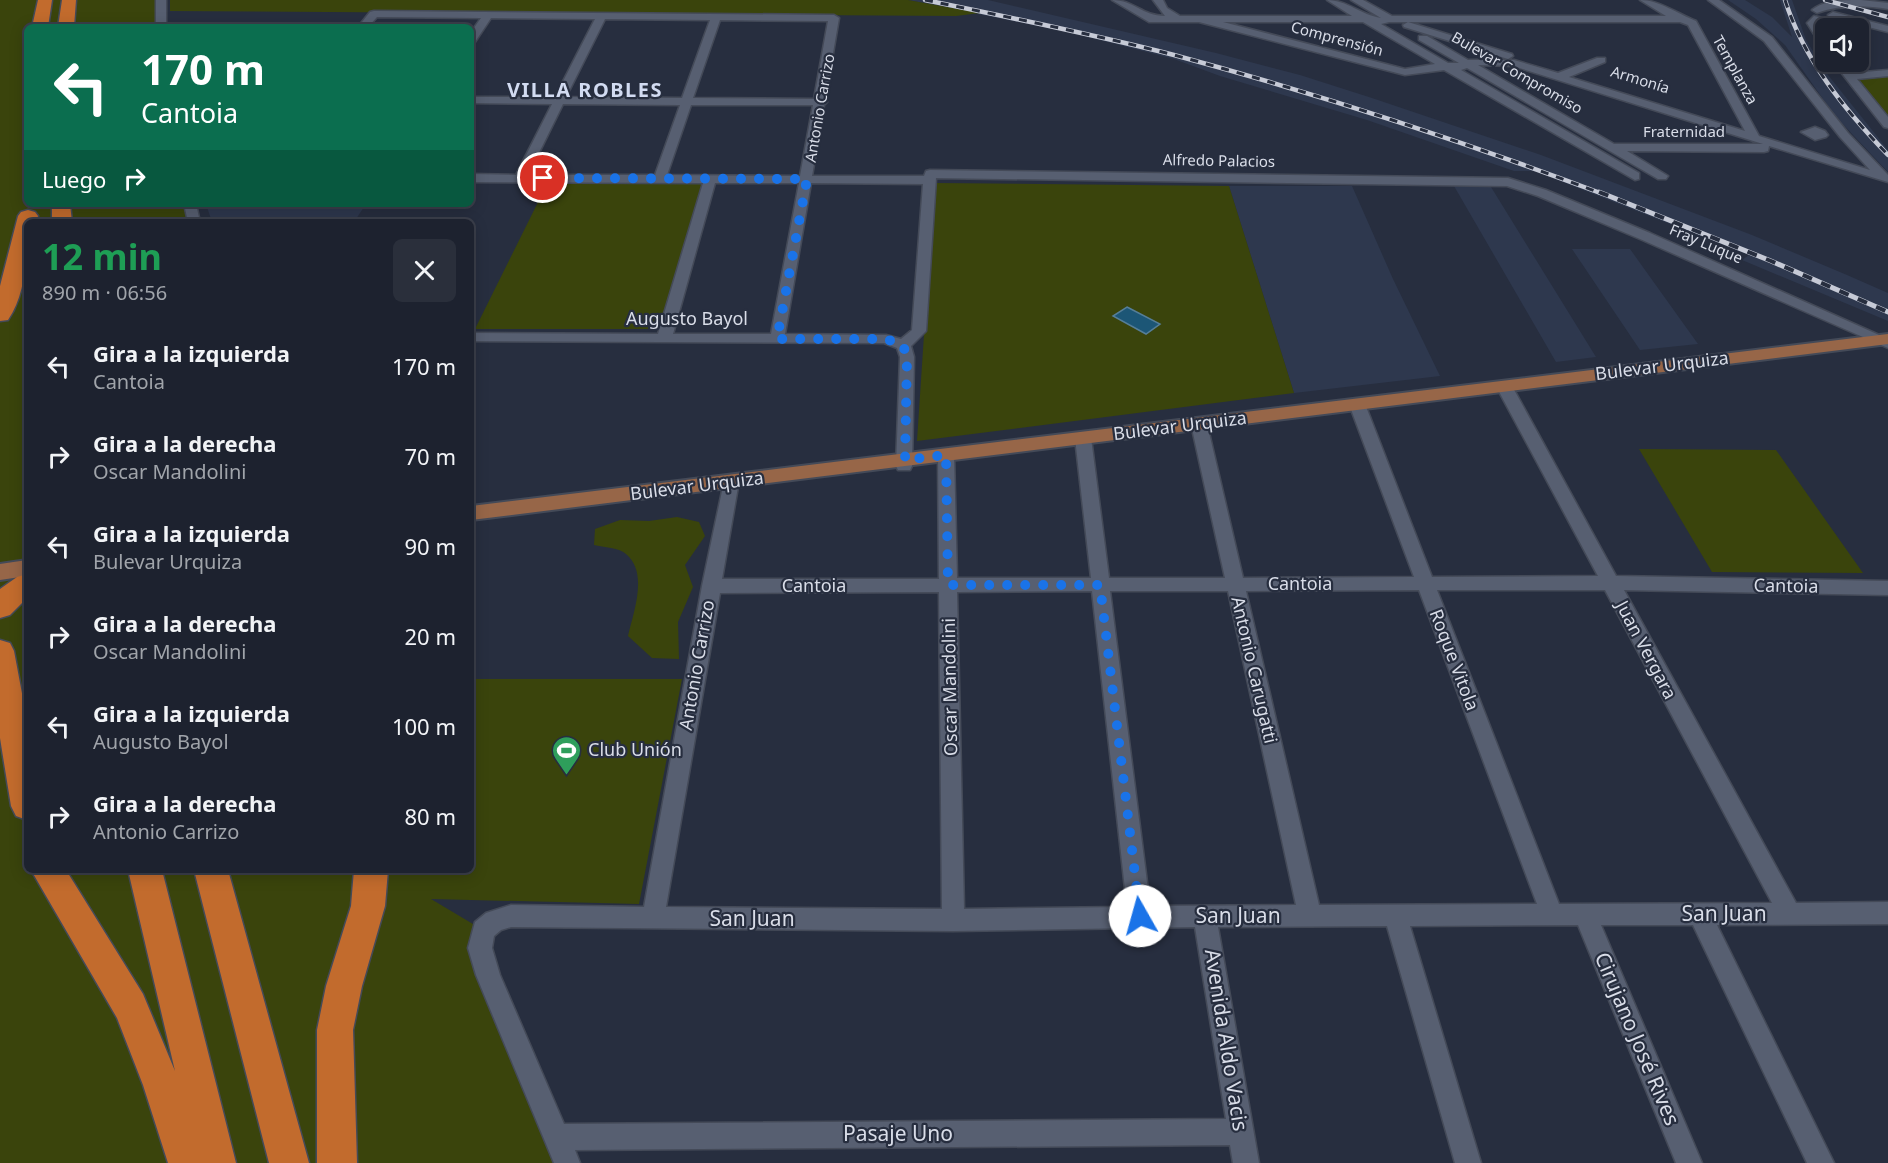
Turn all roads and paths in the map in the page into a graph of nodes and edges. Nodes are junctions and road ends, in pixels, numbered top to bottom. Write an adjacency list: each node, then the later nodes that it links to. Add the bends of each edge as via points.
1 (45, 0): 23 (highway)
2 (69, 0): 24 (highway)
3 (161, 0): 25 (street)
4 (1116, 0): 17 (street, via 1149,19)
5 (1158, 0): 17 (street, via 1160,7)
6 (1332, 0): 18 (street, Bulevar Compromiso)
7 (1356, 0): 19 (street, Bulevar Compromiso)
8 (1645, 0): 16 (street)
9 (1713, 0): 42 (street, via 1768,39)
10 (1877, 0): 11 (street)
11 (1888, 6): 12 (street, via 1833,2 1821,6)
12 (1818, 14): 20 (street); 27 (street)
13 (488, 15): 14 (street); 26 (street, via 374,14); 28 (street)
14 (602, 15): 15 (street); 37 (street)
15 (716, 16): 38 (street); 39 (street, Antonio Carrizo, via 834,18)
16 (1673, 16): 19 (street); 22 (street)
17 (1174, 17): 18 (street); 21 (street)
18 (1361, 17): 19 (street, via 1381,21); 21 (street); 31 (street, Bulevar Compromiso)
19 (1386, 17): 22 (street); 30 (street, Bulevar Compromiso); 34 (street, Armonía)
20 (1815, 18)
21 (1199, 19): 31 (street, Comprensión, via 1405,72)
22 (1684, 19): 43 (street, Templanza, via 1692,23)
23 (41, 24)
24 (66, 24)
25 (161, 24)
26 (366, 24)
27 (1888, 29)
28 (474, 36)
29 (1601, 60): 34 (street)
30 (1468, 63): 31 (street, Comprensión, via 1461,67); 34 (street, Armonía, via 1514,63); 45 (street, Bulevar Compromiso)
31 (1446, 66): 44 (street, Bulevar Compromiso)
32 (1847, 72): 35 (street)
33 (1888, 73): 35 (street)
34 (1562, 75): 43 (street, Armonía)
35 (1850, 76): 40 (street)
36 (474, 100): 37 (street)
37 (559, 101): 38 (street); 51 (street)
38 (687, 101): 39 (street); 52 (street)
39 (821, 102): 55 (street, Antonio Carrizo)
40 (1888, 125)
41 (1822, 134): 42 (street)
42 (1844, 135): 53 (street)
43 (1754, 136): 46 (street, Armonía); 53 (street, Armonía)
44 (1584, 146): 45 (street, Fraternidad); 47 (street, Bulevar Compromiso)
45 (1612, 147): 46 (street, Fraternidad); 48 (street, Bulevar Compromiso)
46 (1784, 148): 53 (street, Armonía)
47 (1635, 176)
48 (1662, 176)
49 (930, 177): 55 (street, Alfredo Palacios); 56 (street, Alfredo Palacios); 63 (street, via 919,331)
50 (474, 178): 51 (street, Alfredo Palacios)
51 (520, 178): 52 (street, Alfredo Palacios)
52 (660, 178): 54 (street, Alfredo Palacios)
53 (1884, 178)
54 (710, 179): 55 (street, Alfredo Palacios); 60 (street)
55 (807, 179): 61 (street, Antonio Carrizo)
56 (1508, 182): 62 (street, Fray Luque, via 1645,236)
57 (24, 230): 58 (highway)
58 (0, 315)
59 (474, 337): 60 (street, Augusto Bayol)
60 (664, 338): 61 (street, Augusto Bayol)
61 (777, 339): 63 (street, Augusto Bayol, via 886,339)
62 (1886, 342): 64 (main road, Bulevar Urquiza)
63 (903, 345): 69 (street, via 907,357)
64 (1505, 389): 65 (main road, Bulevar Urquiza); 75 (street, Juan Vergara)
65 (1358, 407): 66 (main road, Bulevar Urquiza); 76 (street, Roque Vitola)
66 (1199, 427): 67 (main road, Bulevar Urquiza); 79 (street, Antonio Carugatti)
67 (1083, 441): 68 (main road, Bulevar Urquiza); 78 (street)
68 (946, 458): 69 (main road, Bulevar Urquiza); 77 (street, Oscar Mandolini)
69 (905, 463): 70 (main road, Bulevar Urquiza)
70 (730, 484): 71 (main road, Bulevar Urquiza); 72 (main road, Bulevar Urquiza); 81 (street, Antonio Carrizo)
71 (474, 513)
72 (474, 518)
73 (24, 568): 74 (main road)
74 (0, 572)
75 (1610, 583): 76 (street, Cantoia); 82 (street, Cantoia); 90 (street, Juan Vergara)
76 (1425, 584): 79 (street, Cantoia); 95 (street, Roque Vitola)
77 (948, 585): 78 (street, Cantoia); 81 (street, Cantoia); 100 (street, Oscar Mandolini)
78 (1100, 585): 79 (street, Cantoia); 96 (street)
79 (1234, 585): 98 (street, Antonio Carugatti)
80 (24, 586): 83 (highway)
81 (711, 586): 99 (street, Antonio Carrizo)
82 (1888, 588)
83 (0, 608)
84 (0, 651): 85 (highway)
85 (24, 789)
86 (50, 873): 103 (highway, via 130,1007 162,1084)
87 (146, 873): 104 (highway)
88 (212, 873): 105 (highway)
89 (371, 873): 106 (highway, via 368,906 335,1030)
90 (1789, 913): 91 (street, San Juan); 93 (street, San Juan)
91 (1888, 913)
92 (1585, 914): 93 (street, San Juan); 95 (street, San Juan); 110 (street, Cirujano José Rives)
93 (1700, 914): 111 (street)
94 (1395, 915): 95 (street, San Juan); 98 (street, San Juan); 109 (street)
95 (1552, 915)
96 (1140, 916): 97 (street, San Juan); 100 (street, San Juan)
97 (1205, 916): 98 (street, San Juan); 101 (street, Avenida Aldo Vacis)
98 (1310, 916)
99 (653, 919): 100 (street, San Juan); 102 (street, San Juan, via 512,916 494,921 483,930 480,948 488,975)
100 (953, 920)
101 (1241, 1132): 102 (street, Pasaje Uno); 108 (street, Avenida Aldo Vacis)
102 (556, 1137): 107 (street)
103 (188, 1163)
104 (216, 1163)
105 (289, 1163)
106 (337, 1163)
107 (567, 1163)
108 (1246, 1163)
109 (1468, 1163)
110 (1689, 1163)
111 (1821, 1163)

